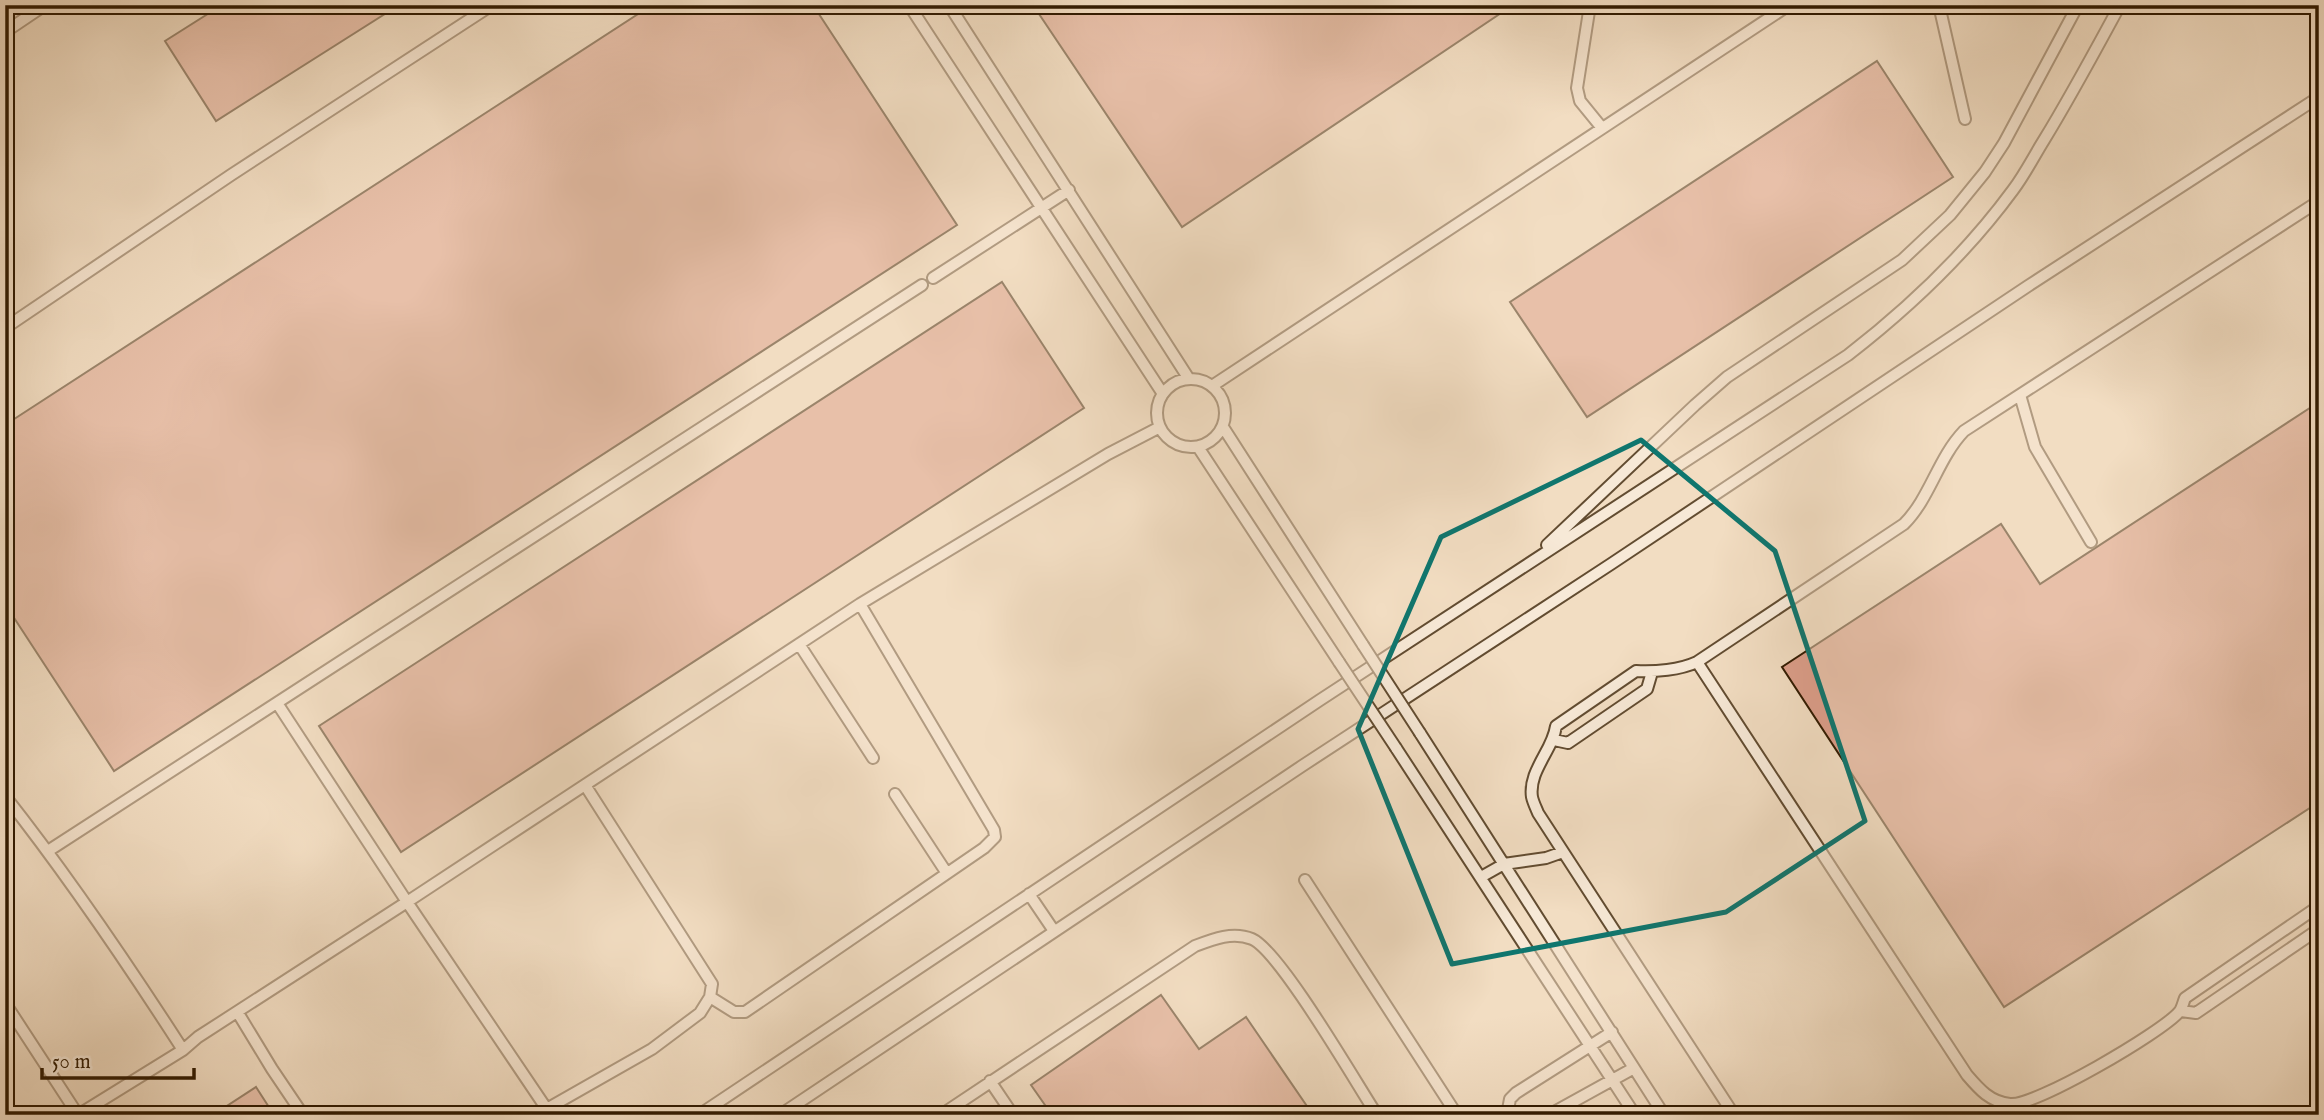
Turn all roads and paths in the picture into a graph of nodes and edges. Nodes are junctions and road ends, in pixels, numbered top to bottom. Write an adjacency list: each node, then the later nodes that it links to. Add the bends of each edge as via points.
1 (45, 5): 10 (lane)
2 (492, 5): 19 (lane)
3 (909, 5): 16 (lane)
4 (949, 5): 14 (lane)
5 (1590, 5): 13 (lane, via 1577,88 1580,101)
6 (1789, 5): 13 (lane)
7 (1939, 5): 12 (lane)
8 (2078, 5): 28 (lane, via 2004,143 1950,215 1902,260 1727,377)
9 (2120, 5): 28 (lane, via 2014,189 1917,299 1847,355)
10 (5, 32)
11 (2319, 97): 49 (lane)
12 (1965, 119)
13 (1602, 128): 21 (lane)
14 (1069, 190): 16 (lane); 20 (lane)
15 (2319, 201): 23 (lane)
16 (1041, 208): 17 (lane); 22 (lane)
17 (933, 278)
18 (922, 285): 33 (lane)
19 (5, 328)
20 (1189, 379): 21 (lane); 22 (lane)
21 (1212, 386): 25 (lane, via 1224,405)
22 (1163, 394): 24 (lane, via 1157,416)
23 (2020, 396): 27 (lane, via 2035,447); 31 (lane, via 1953,442 1904,524)
24 (1160, 427): 26 (lane, via 1175,443); 29 (lane)
25 (1223, 427): 26 (lane); 41 (lane, bridge)
26 (1198, 447): 43 (lane, bridge)
27 (2091, 542)
28 (1533, 560): 45 (lane)
29 (860, 604): 30 (lane); 42 (lane, via 994,830 993,841)
30 (799, 644): 35 (lane); 36 (lane)
31 (1698, 662): 32 (lane); 52 (lane, via 1982,1093 2012,1105 2029,1100 2138,1042)
32 (1652, 672): 34 (lane, via 1636,671 1556,726); 34 (lane, via 1647,689 1568,743)
33 (276, 703): 39 (lane); 46 (lane)
34 (1554, 740): 40 (lane, via 1534,777 1532,796)
35 (873, 758)
36 (585, 785): 46 (lane); 50 (lane, via 712,984)
37 (895, 794): 42 (lane)
38 (5, 796): 39 (lane)
39 (48, 851): 56 (lane)
40 (1563, 852): 41 (lane); 74 (lane)
41 (1504, 864): 43 (lane); 54 (lane)
42 (946, 872): 50 (lane, via 745,1012 734,1012)
43 (1481, 877): 55 (lane)
44 (1305, 880): 69 (lane)
45 (1029, 894): 49 (lane); 64 (lane)
46 (407, 902): 53 (lane); 60 (lane)
47 (2319, 906): 52 (lane, via 2185,998)
48 (2319, 929): 52 (lane, via 2196,1013)
49 (1054, 932): 65 (lane)
50 (710, 997): 60 (lane, via 700,1013 652,1049)
51 (5, 1003): 61 (lane)
52 (2180, 1011)
53 (239, 1013): 56 (lane); 62 (lane)
54 (1612, 1032): 55 (lane); 57 (lane)
55 (1590, 1046): 59 (lane); 70 (lane, via 1516,1093)
56 (183, 1050): 61 (lane)
57 (1634, 1068): 59 (lane); 73 (lane)
58 (990, 1081): 66 (lane); 67 (lane); 68 (lane, via 1195,946 1237,936 1254,940 1282,968)
59 (1613, 1081): 71 (lane); 72 (lane)
60 (546, 1108): 63 (lane)
61 (78, 1115)
62 (303, 1115)
63 (536, 1115)
64 (699, 1115)
65 (780, 1115)
66 (941, 1115)
67 (1013, 1115)
68 (1377, 1115)
69 (1458, 1115)
70 (1507, 1115)
71 (1549, 1115)
72 (1635, 1115)
73 (1664, 1115)
74 (1734, 1115)

